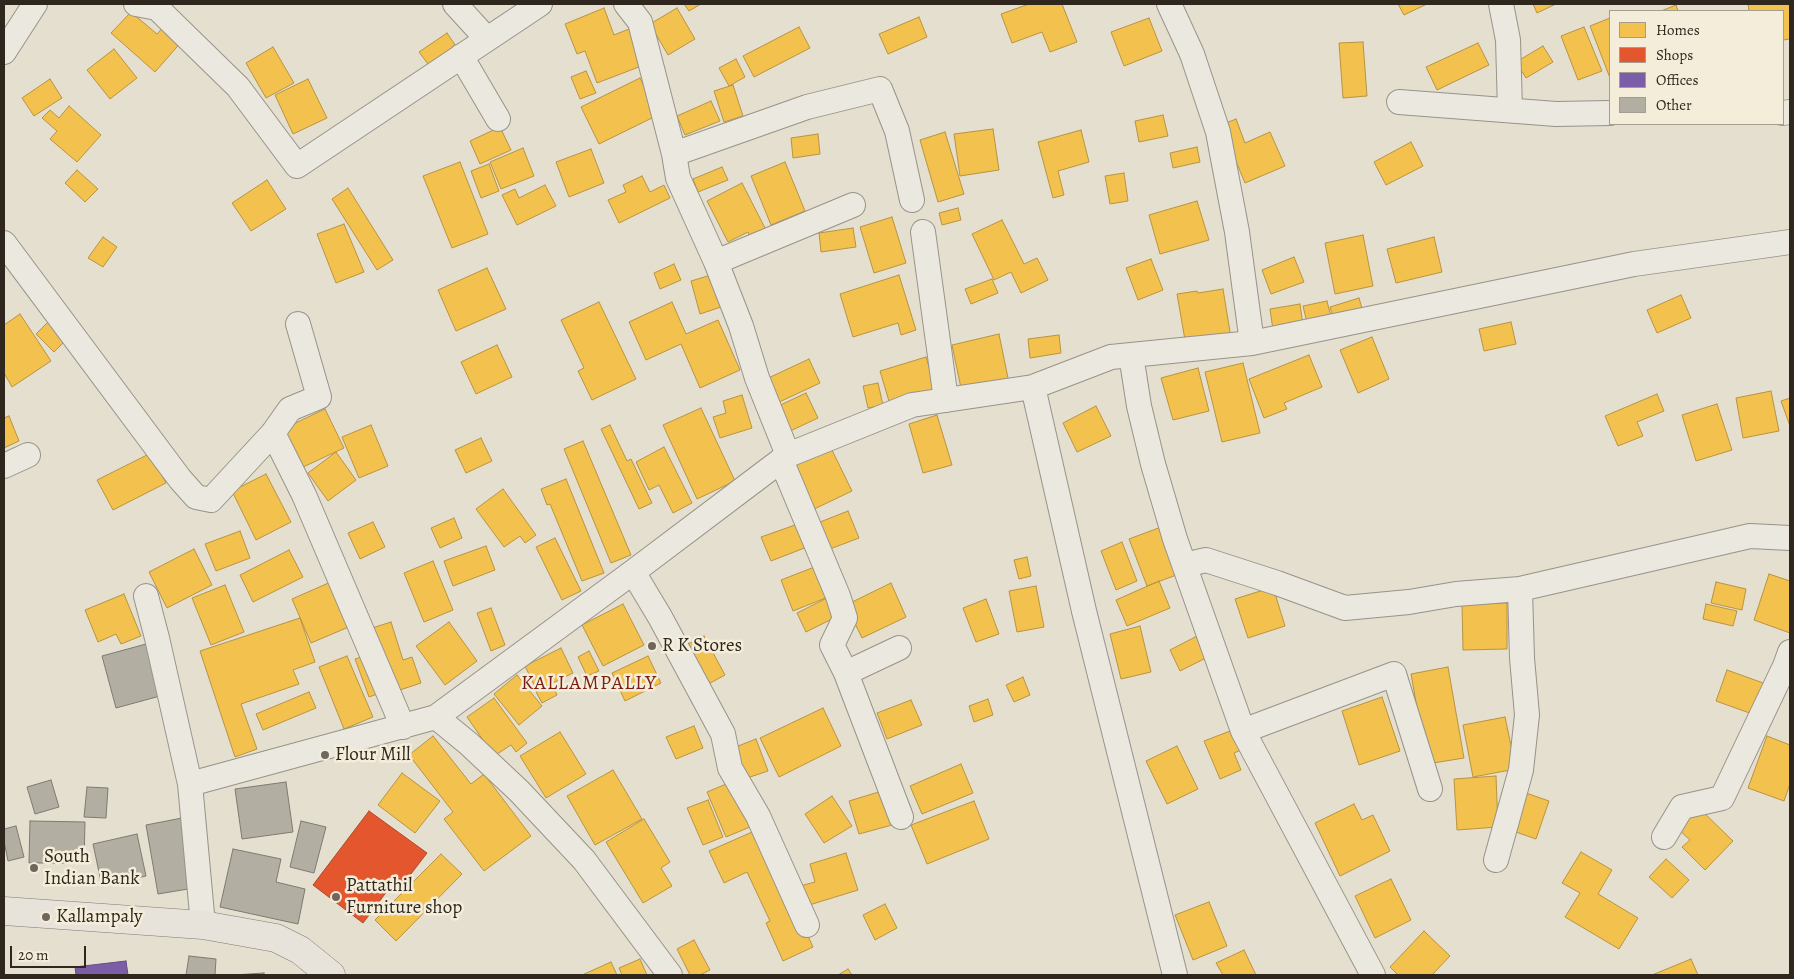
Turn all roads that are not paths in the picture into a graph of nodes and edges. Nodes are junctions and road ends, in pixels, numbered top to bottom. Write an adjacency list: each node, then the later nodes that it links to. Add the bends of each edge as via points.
1 (35, 4): 9 (street)
2 (136, 4): 10 (street, via 157,8 238,87 297,166)
3 (454, 4): 8 (street)
4 (540, 4): 8 (street)
5 (626, 4): 15 (street, via 640,22)
6 (1169, 4): 23 (street, via 1192,54 1218,132 1237,232)
7 (1501, 4): 12 (street, via 1508,40)
8 (487, 39): 10 (street)
9 (4, 52)
10 (461, 56): 14 (street)
11 (1399, 102): 12 (street)
12 (1510, 110): 13 (street, via 1556,114)
13 (1609, 113)
14 (498, 118)
15 (674, 154): 16 (street, via 807,107 880,89 897,130); 21 (street, via 678,178)
16 (912, 200)
17 (853, 205): 21 (street)
18 (923, 232): 26 (street)
19 (4, 242): 27 (street, via 196,497 211,500)
20 (1790, 242): 23 (street, via 1634,264)
21 (716, 262): 29 (street)
22 (298, 324): 27 (street, via 319,397 290,410)
23 (1252, 343): 24 (street)
24 (1131, 355): 25 (street, via 1111,357); 32 (street, via 1153,464)
25 (1033, 387): 26 (street); 52 (street, via 1084,611)
26 (946, 400): 29 (street, via 912,405)
27 (273, 433): 40 (street, via 304,495)
28 (28, 455): 30 (street)
29 (785, 457): 33 (street); 38 (street, via 845,618 832,645)
30 (4, 466)
31 (1790, 538): 34 (street, via 1750,536)
32 (1185, 565): 34 (street, via 1206,560 1345,608); 41 (street)
33 (633, 572): 39 (street); 49 (street, via 723,734 730,768 758,816)
34 (1520, 589): 46 (street, via 1527,715 1521,770)
35 (146, 596): 42 (street)
36 (899, 648): 38 (street)
37 (1790, 652): 45 (street, via 1722,798 1682,807)
38 (846, 673): 44 (street)
39 (436, 717): 40 (street); 51 (street, via 519,792 584,860)
40 (403, 727): 42 (street)
41 (1243, 731): 43 (street, via 1394,674); 53 (street)
42 (190, 784): 48 (street)
43 (1430, 789)
44 (901, 817)
45 (1664, 837)
46 (1496, 860)
47 (4, 911): 48 (main road)
48 (203, 925): 50 (main road, via 276,938 300,950)
49 (808, 925)
50 (331, 975)
51 (670, 975)
52 (1176, 975)
53 (1373, 975)

